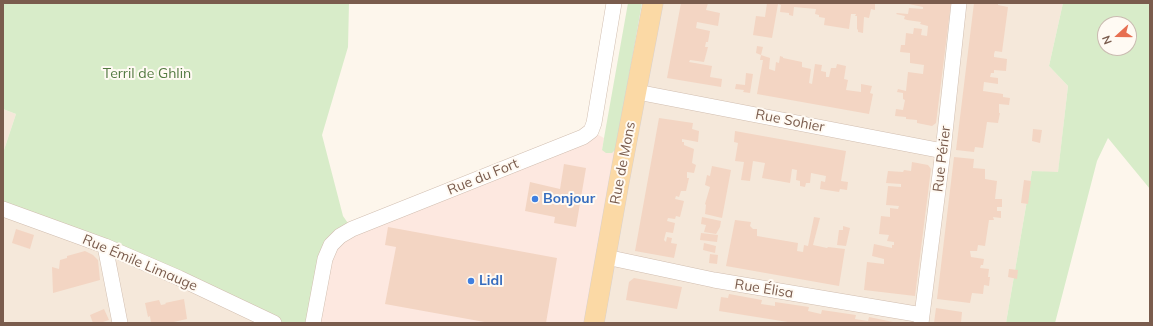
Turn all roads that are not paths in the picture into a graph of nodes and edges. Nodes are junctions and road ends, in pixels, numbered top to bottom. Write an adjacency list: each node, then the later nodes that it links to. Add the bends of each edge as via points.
1 (614, 3): 12 (street, Rue du Fort, via 591,131 583,137 340,236 331,245 325,259)
2 (653, 3): 4 (main road, Rue de Mons)
3 (959, 3): 5 (street, Rue Périer)
4 (636, 92): 5 (street, Rue Sohier); 8 (main road, Rue de Mons)
5 (943, 151): 9 (street, Rue Périer)
6 (3, 209): 7 (street, Rue Émile Limauge)
7 (105, 246): 10 (street); 11 (street, Rue Émile Limauge)
8 (606, 257): 9 (street, Rue Élisa); 13 (main road, Rue de Mons)
9 (922, 319)
10 (120, 323)
11 (274, 323)
12 (313, 323)
13 (594, 323)

